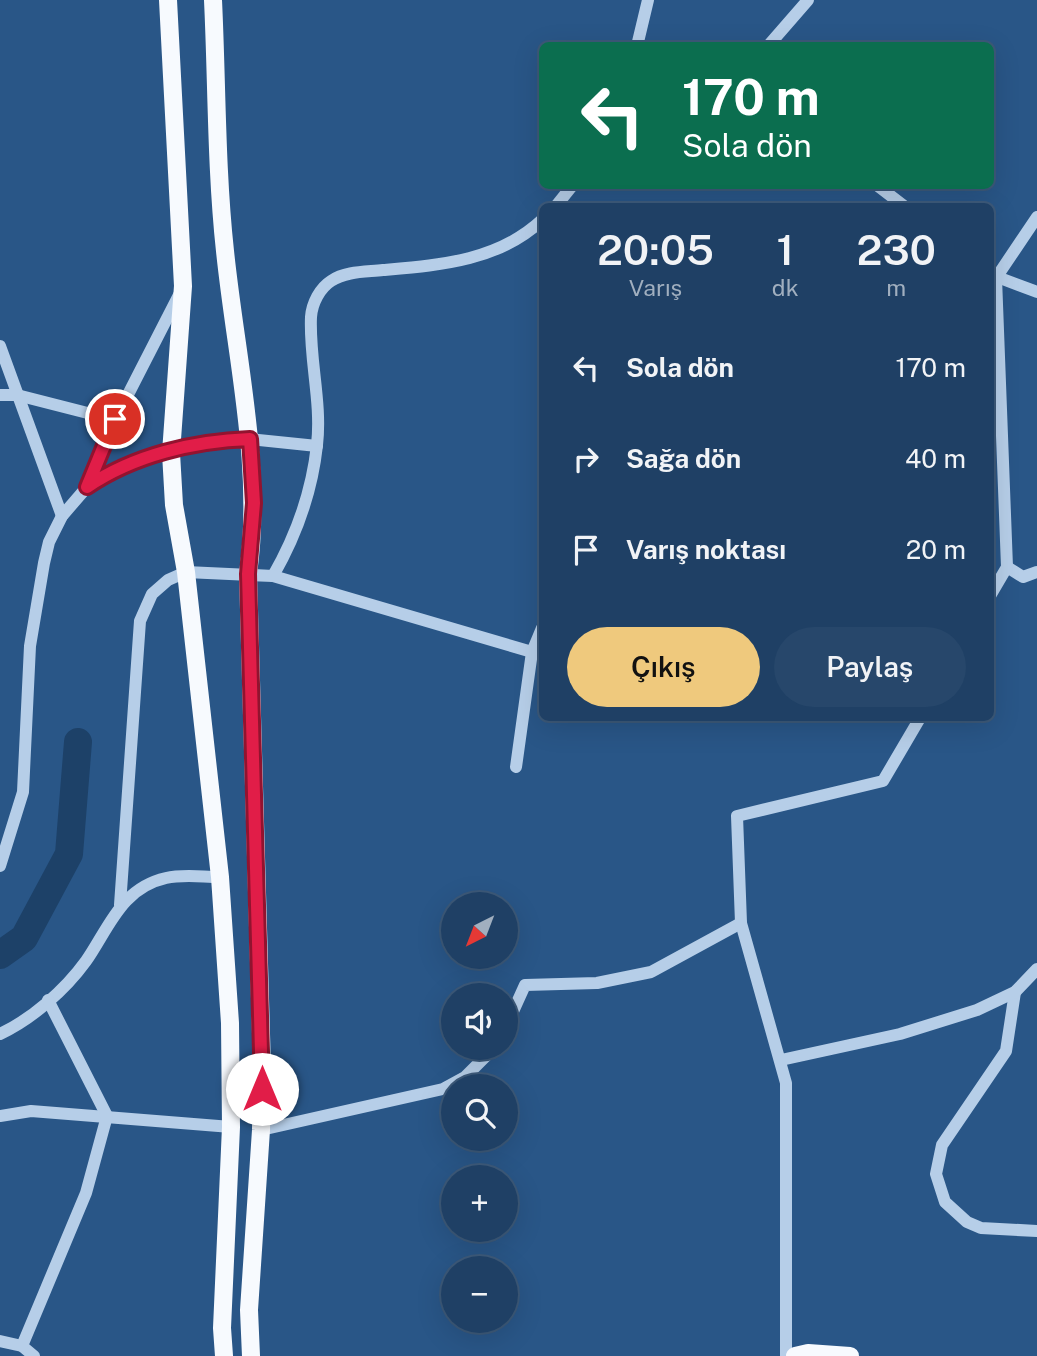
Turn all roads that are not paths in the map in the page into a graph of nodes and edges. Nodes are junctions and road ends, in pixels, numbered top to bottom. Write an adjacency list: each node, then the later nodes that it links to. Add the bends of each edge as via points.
1 (169, 0): 15 (main road)
2 (213, 0): 22 (main road, via 225,249)
3 (648, 0): 5 (street)
4 (808, 0): 6 (street)
5 (638, 42)
6 (771, 42)
7 (570, 189): 9 (street)
8 (881, 189): 10 (street)
9 (558, 203)
10 (900, 203)
11 (1037, 217): 13 (street)
12 (539, 222): 23 (street, via 509,244 478,257 345,274 322,290 311,316)
13 (994, 275)
14 (994, 276): 16 (street)
15 (183, 286): 21 (street); 24 (main road)
16 (1037, 292)
17 (994, 297): 27 (street)
18 (0, 346): 20 (street)
19 (0, 395): 20 (street)
20 (17, 395): 21 (street); 26 (street)
21 (115, 419): 25 (street)
22 (250, 439): 23 (street); 24 (street, via 208,440); 30 (main road, via 254,503)
23 (317, 446): 31 (street, via 292,542)
24 (171, 453): 25 (street, via 113,469); 28 (main road, via 174,505)
25 (87, 487): 26 (street)
26 (62, 516): 37 (street, via 49,542 30,646 23,792)
27 (1007, 567): 29 (street, via 1023,578); 32 (street)
28 (186, 572): 30 (street); 38 (main road); 39 (street, via 152,593 141,621)
29 (1037, 572)
30 (248, 574): 31 (street); 51 (main road, via 262,1007)
31 (273, 576): 34 (street)
32 (994, 589)
33 (539, 635): 34 (street)
34 (532, 652): 36 (street)
35 (918, 721): 40 (street, via 883,781 737,816)
36 (516, 766)
37 (0, 866)
38 (220, 877): 39 (street, via 163,878); 50 (main road)
39 (120, 905): 43 (street, via 85,962)
40 (741, 923): 44 (street, via 651,972 597,983 525,985); 47 (street)
41 (1037, 969): 42 (street)
42 (1015, 992): 47 (street, via 977,1010 900,1034); 52 (street, via 1006,1051 942,1145 936,1174 945,1202 967,1222 982,1228)
43 (48, 1000): 45 (street); 49 (street)
44 (518, 1000)
45 (0, 1034)
46 (482, 1060): 51 (street, via 443,1089)
47 (781, 1060): 58 (street, via 786,1083)
48 (0, 1116): 49 (street, via 31,1111)
49 (107, 1116): 50 (street); 54 (street, via 86,1193)
50 (231, 1127): 56 (main road)
51 (261, 1130): 57 (main road, via 248,1310)
52 (1037, 1231)
53 (0, 1341): 54 (street)
54 (23, 1346): 55 (street)
55 (34, 1356)
56 (224, 1356)
57 (251, 1356)
58 (786, 1356)
59 (795, 1356): 60 (main road)
60 (846, 1356)

